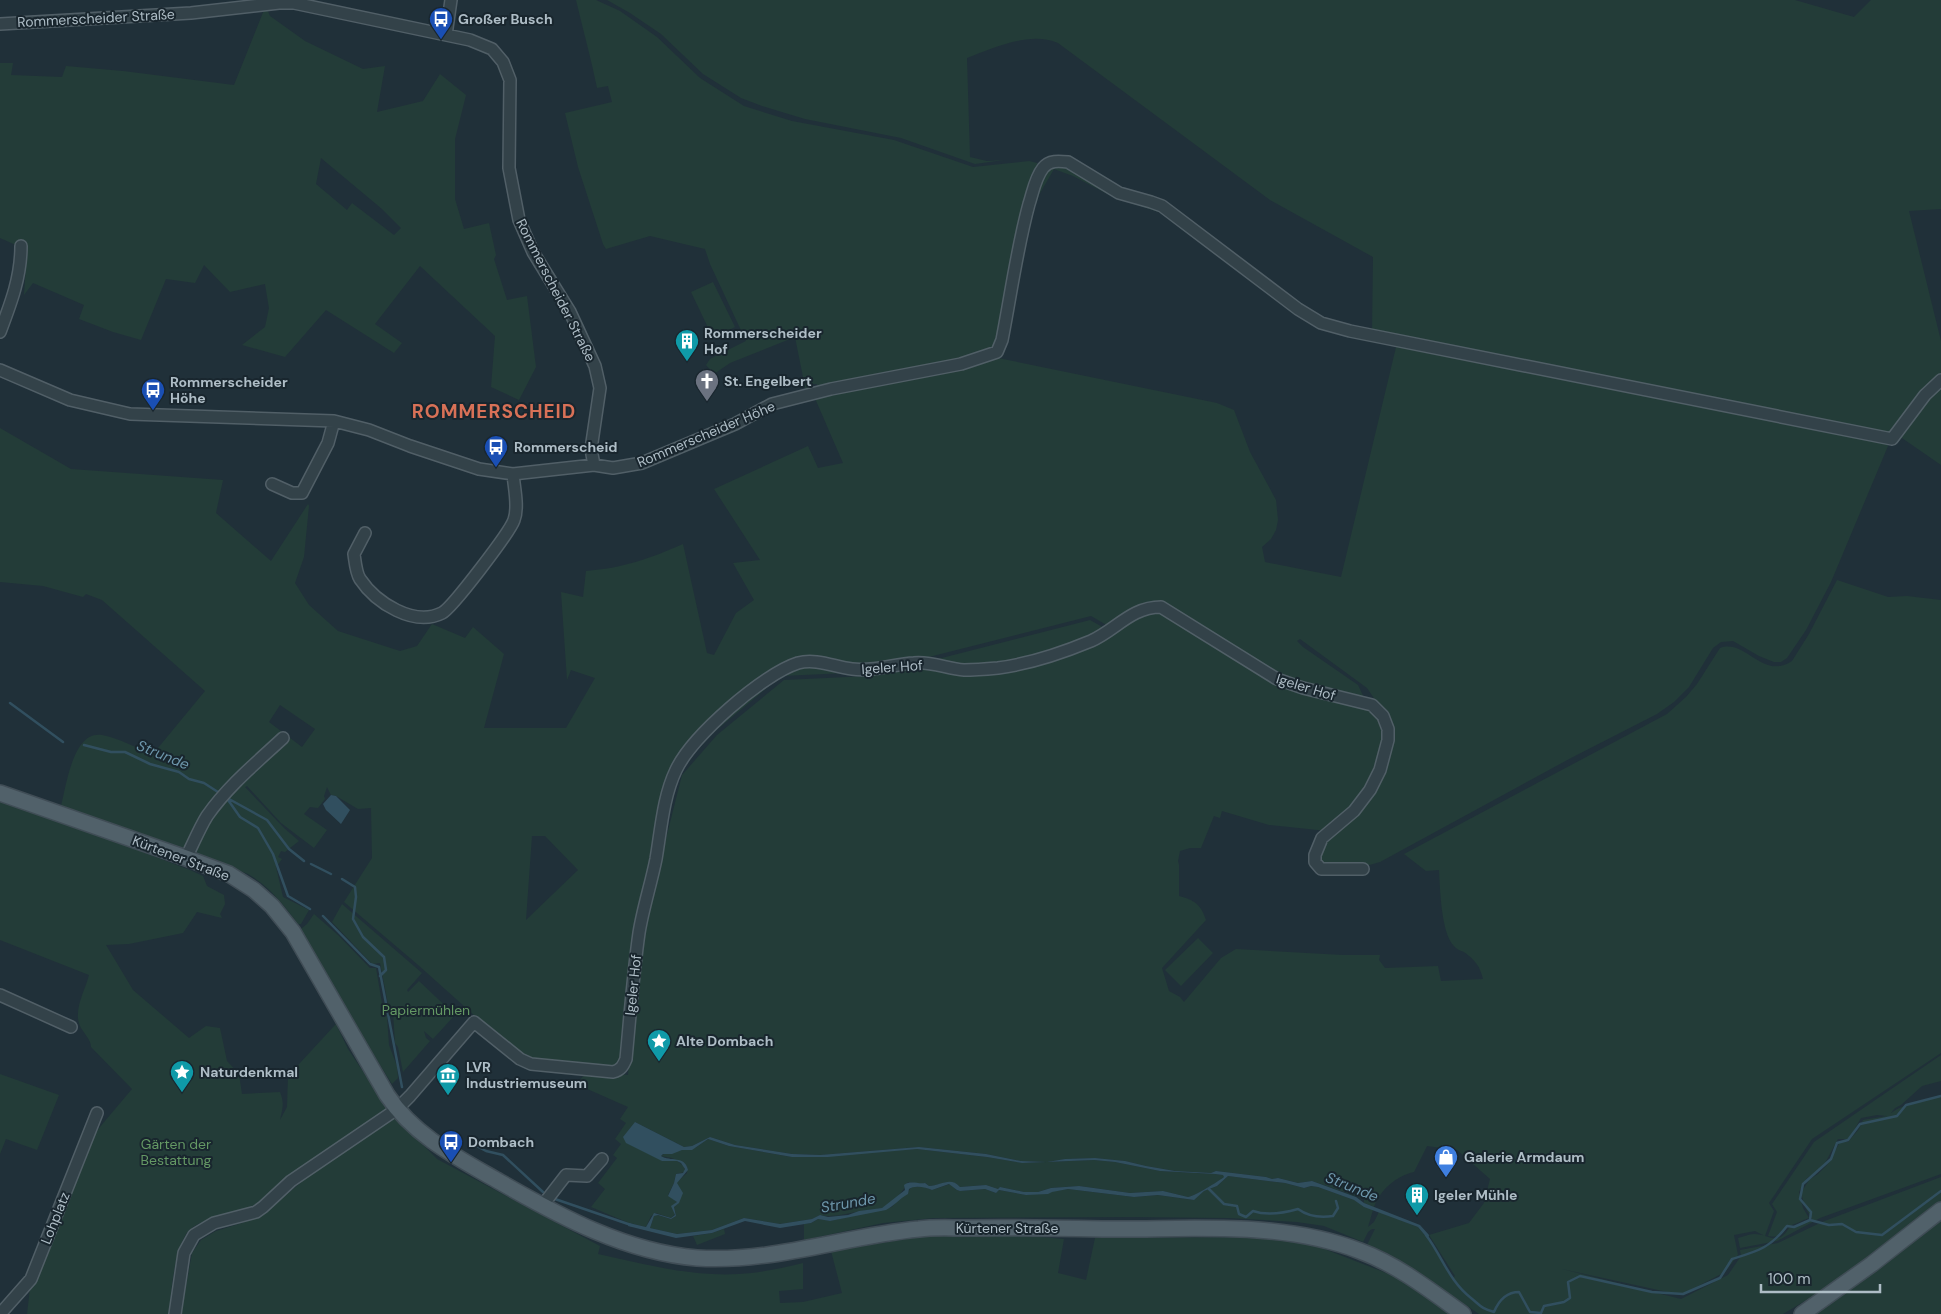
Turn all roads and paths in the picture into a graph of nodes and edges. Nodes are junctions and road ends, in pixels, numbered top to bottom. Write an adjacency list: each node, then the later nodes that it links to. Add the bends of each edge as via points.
1 (451, 0): 3 (street)
2 (0, 24): 3 (street, Rommerscheider Straße, via 191,13 294,3)
3 (446, 35): 9 (street, Rommerscheider Straße, via 492,49 503,62 510,80 509,168 519,220 533,252 570,312 595,366 600,388 591,449)
4 (21, 246): 5 (street, via 17,285)
5 (0, 332)
6 (0, 370): 8 (street, Rommerscheider Höhe, via 70,400 130,414)
7 (1941, 380): 9 (street, Rommerscheider Höhe, via 1925,395 1892,439 1350,331 1321,322 1298,309 1162,206 1120,193 1068,162 1058,161 1043,167 1035,184 997,352 961,364 772,404 735,424 642,463 613,468)
8 (334, 421): 10 (street, Rommerscheider Höhe, via 479,468); 11 (street, via 328,443 302,493 292,493)
9 (594, 465): 10 (street, Rommerscheider Höhe)
10 (513, 474): 12 (street, via 514,520 443,613 424,617 402,614 374,595 359,578 354,554)
11 (272, 484)
12 (366, 533)
13 (283, 738): 15 (street, via 220,799 206,818)
14 (0, 793): 15 (main road, Kürtener Straße)
15 (186, 858): 19 (main road, Kürtener Straße, via 229,874 254,890 277,912 293,932)
16 (1363, 869): 19 (street, Igeler Hof, via 1321,869 1315,862 1315,855 1322,838 1354,811 1380,770 1388,740 1383,716 1372,706 1277,679 1161,607 1139,610 1093,640 1031,661 998,668 965,670 916,662 854,670 821,663 799,663 772,675 726,711 693,745 676,770 640,930 623,1066 613,1072 531,1064 520,1060 474,1022)
17 (0, 995): 18 (street)
18 (71, 1028)
19 (397, 1109): 22 (main road, Kürtener Straße, via 450,1154); 25 (street, via 291,1181 256,1212 214,1223 194,1235 184,1253)
20 (97, 1113): 24 (street, Lohplatz, via 31,1279)
21 (602, 1160): 22 (street, via 587,1176 566,1175)
22 (542, 1206): 26 (main road, Kürtener Straße, via 636,1247 696,1258 738,1259 781,1254 922,1228 1285,1232 1362,1251 1400,1271)
23 (1941, 1210): 27 (main road)
24 (0, 1314)
25 (175, 1314)
26 (1463, 1314)
27 (1802, 1314)

